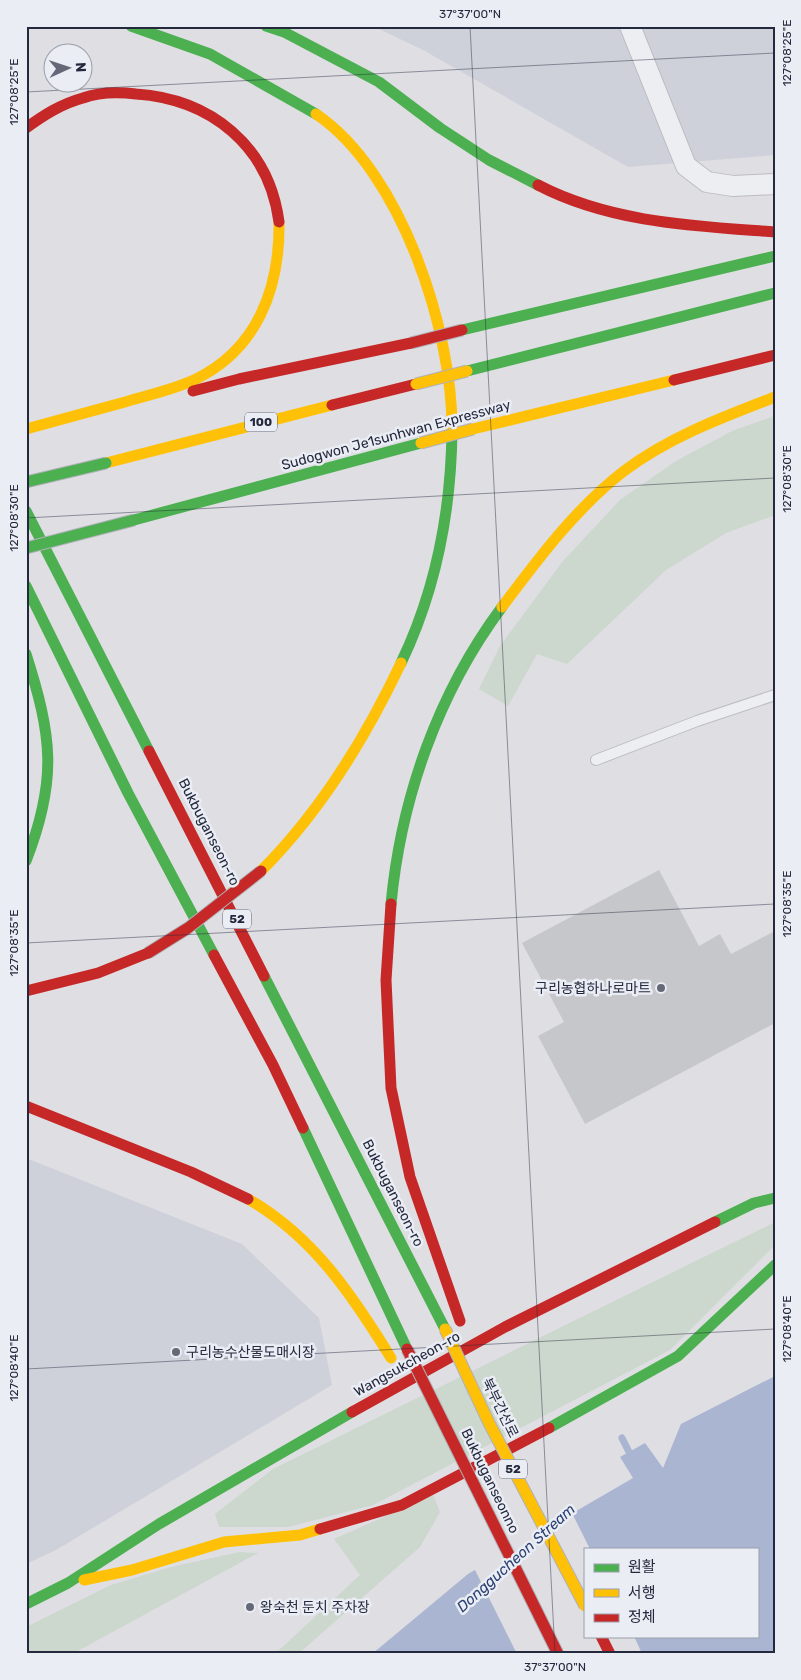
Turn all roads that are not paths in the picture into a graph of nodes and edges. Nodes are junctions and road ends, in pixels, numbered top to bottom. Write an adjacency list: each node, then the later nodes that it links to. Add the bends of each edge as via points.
1 (131, 26): 28 (main road, bridge, via 219,58 303,106 340,133 371,172 396,211 420,262 438,320 452,417 452,487 443,545 428,599 390,690 374,720 303,826 261,871 188,928 148,953 98,973)
2 (266, 26): 6 (main road, via 327,53 379,82 489,160 557,195 631,218)
3 (630, 26): 5 (street, via 686,166 707,182 732,186)
4 (26, 128): 11 (main road, via 67,102 97,93 134,92 165,97 207,114 245,143 263,168 273,197 279,256 265,310 252,332 216,367 183,386)
5 (775, 184)
6 (775, 232)
7 (775, 256): 11 (main road, bridge, via 411,343)
8 (775, 293): 14 (main road, 100, bridge)
9 (775, 355): 18 (main road, Sudogwon Je1sunhwan Expressway, bridge, via 473,429)
10 (775, 397): 33 (main road, bridge, via 706,424 639,461 598,494 556,537 503,605 467,659 436,722 412,787 396,859 387,922 385,989 391,1086 402,1149 428,1238 463,1330)
11 (82, 415): 12 (main road)
12 (26, 429)
13 (26, 476): 15 (main road)
14 (26, 482)
15 (33, 494)
16 (26, 510): 20 (main road, Bukbuganseon-ro / 52)
17 (44, 521): 20 (main road)
18 (26, 548)
19 (26, 586): 26 (main road, 52)
20 (91, 636): 32 (main road, Bukbuganseon-ro / 52)
21 (29, 649): 22 (main road); 27 (main road, via 44,716 49,774 38,833)
22 (41, 661)
23 (775, 695): 25 (lane)
24 (86, 733): 26 (main road)
25 (596, 760)
26 (128, 793): 34 (main road, Bukbuganseonno / 52, bridge, via 273,1065 406,1349)
27 (26, 861)
28 (26, 991)
29 (26, 1106): 34 (main road, bridge, via 203,1177 252,1201 288,1226 327,1264 358,1303 397,1365)
30 (775, 1198): 35 (main road, Wangsukcheon-ro, via 754,1204 506,1327 258,1465)
31 (775, 1265): 35 (main road, Wangsukcheon-ro, via 678,1356 574,1415 402,1505 300,1535 224,1542 132,1570)
32 (445, 1329): 33 (main road, 북부간선로 / 52, bridge)
33 (489, 1423): 37 (main road, 북부간선로 / 52, bridge)
34 (445, 1424): 39 (main road, Bukbuganseonno / 52, bridge)
35 (68, 1583): 36 (main road, Wangsukcheon-ro)
36 (26, 1604)
37 (584, 1604)
38 (601, 1638): 40 (main road)
39 (558, 1654)
40 (610, 1654)

